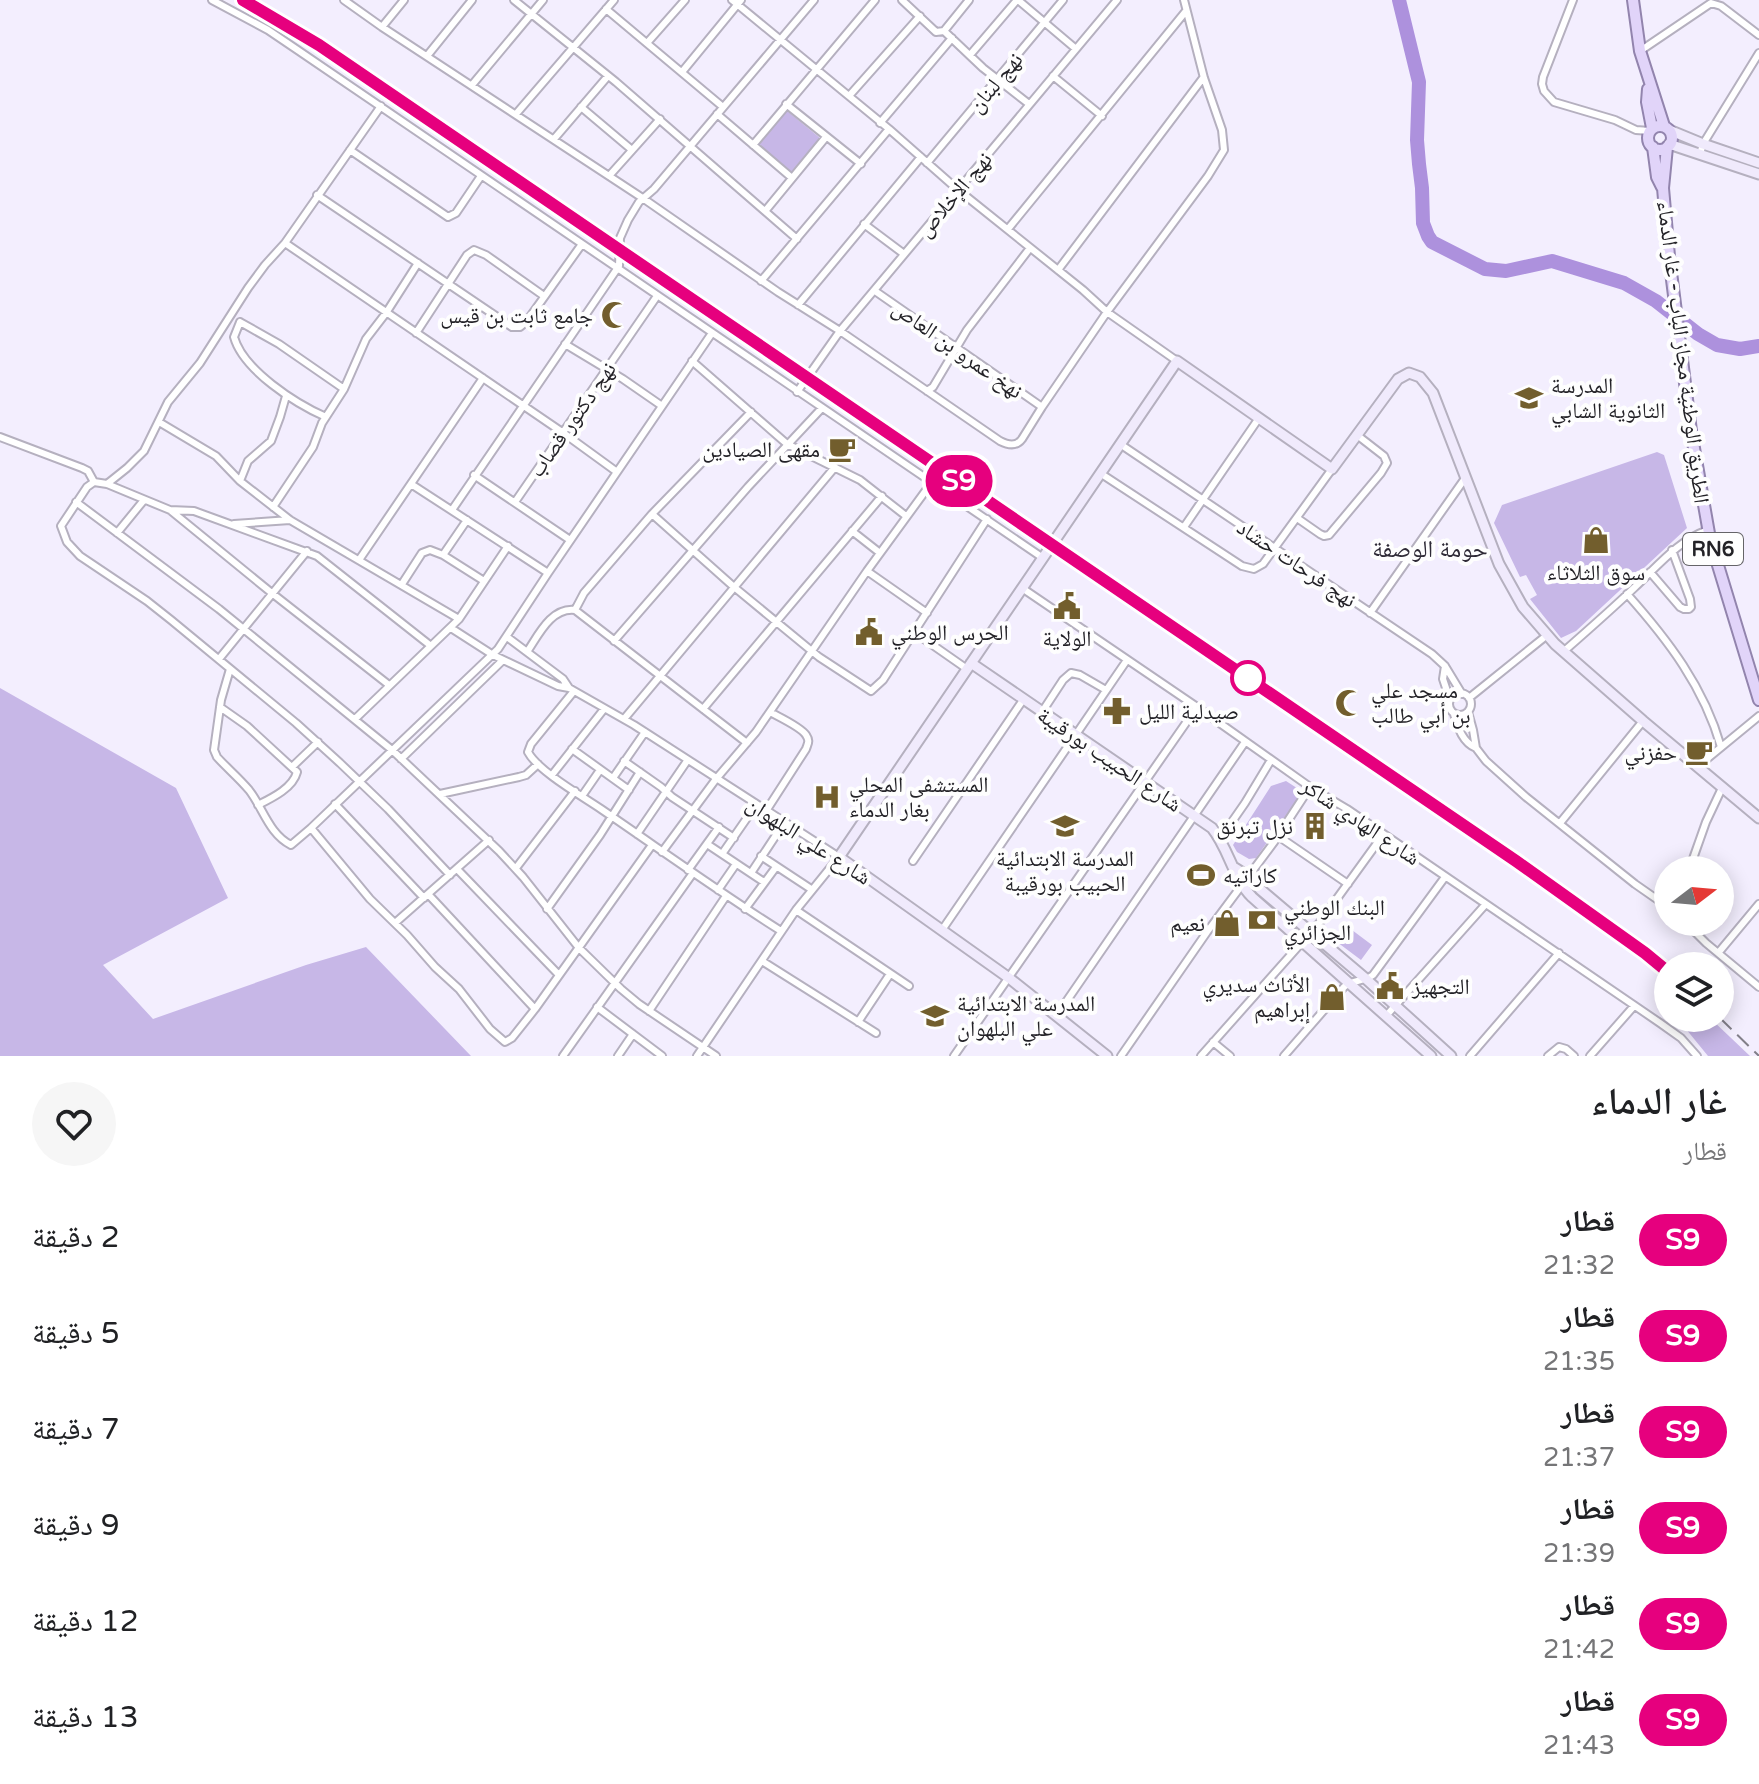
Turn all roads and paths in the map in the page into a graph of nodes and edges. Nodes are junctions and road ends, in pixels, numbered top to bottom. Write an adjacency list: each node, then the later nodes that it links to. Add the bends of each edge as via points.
1 (212, 0): 47 (street, via 268,30)
2 (344, 0): 25 (street)
3 (404, 0): 25 (street)
4 (472, 0): 36 (street)
5 (514, 0): 22 (street)
6 (543, 0): 22 (street)
7 (614, 0): 20 (street)
8 (685, 0): 30 (street)
9 (814, 0): 29 (street)
10 (875, 0): 37 (street)
11 (902, 0): 23 (street)
12 (969, 0): 26 (street)
13 (1018, 0): 24 (street); 35 (street)
14 (1063, 0): 24 (street, نهج لبنان)
15 (1117, 0): 32 (street, نهج الإخلاص)
16 (1184, 0): 21 (street)
17 (1573, 0): 56 (street, via 1543,77 1544,91 1554,102 1636,130)
18 (1633, 0): 33 (main road, RN6)
19 (737, 2): 29 (street); 38 (street)
20 (606, 9): 30 (street); 31 (street)
21 (1186, 11): 41 (street); 52 (street)
22 (531, 14): 31 (street); 43 (street)
23 (920, 16): 26 (street, via 936,32); 44 (street)
24 (1044, 22): 32 (street); 42 (street, نهج لبنان)
25 (382, 27): 36 (street)
26 (944, 31): 28 (street)
27 (1759, 35): 33 (street, via 1711,3)
28 (952, 38): 35 (street); 54 (street)
29 (780, 40): 37 (street); 49 (street)
30 (647, 43): 38 (street)
31 (574, 49): 39 (street); 50 (street)
32 (1076, 49): 40 (street, نهج الإخلاص)
33 (1640, 51): 56 (main road, RN6, via 1649,79 1647,102)
34 (1759, 53): 63 (street)
35 (970, 55): 42 (street)
36 (427, 56): 43 (street)
37 (816, 70): 44 (street); 45 (street)
38 (682, 72): 49 (street)
39 (608, 76): 48 (street); 53 (street)
40 (1053, 76): 46 (street, نهج الإخلاص); 52 (street)
41 (1204, 78): 88 (street); 95 (street, via 1224,150)
42 (997, 79): 46 (street); 68 (street, نهج لبنان)
43 (472, 85): 50 (street)
44 (849, 96): 54 (street)
45 (786, 104): 57 (street); 59 (street)
46 (1029, 104): 75 (street, نهج الإخلاص)
47 (381, 106): 64 (street); 71 (street)
48 (581, 107): 58 (street); 65 (street)
49 (723, 107): 51 (street)
50 (516, 114): 58 (street)
51 (717, 114): 59 (street); 60 (street)
52 (1102, 116): 80 (street)
53 (660, 119): 60 (street); 65 (street)
54 (880, 123): 55 (street)
55 (889, 129): 66 (street); 69 (street)
56 (1659, 129): 61 (main road, RN6, via 1671,136); 62 (main road, RN6, via 1649,142); 63 (street)
57 (826, 137): 69 (street); 73 (street)
58 (554, 139): 72 (street)
59 (753, 145): 73 (street)
60 (690, 146): 77 (street); 78 (street)
61 (1668, 146): 62 (main road); 63 (street); 74 (main road, الطريق الوطنية مجاز الباب - غار الدماء / RN6)
62 (1653, 147): 74 (main road, الطريق الوطنية مجاز الباب - غار الدماء / RN6)
63 (1702, 149): 67 (street); 70 (street)
64 (350, 150): 71 (street, via 448,217); 76 (street)
65 (632, 150): 72 (street)
66 (921, 157): 68 (street); 79 (street)
67 (1758, 160)
68 (927, 163): 75 (street)
69 (861, 164): 81 (street)
70 (1759, 174)
71 (481, 176): 83 (street)
72 (609, 176): 77 (street)
73 (792, 178): 78 (street)
74 (1663, 188): 152 (main road, الطريق الوطنية مجاز الباب - غار الدماء / RN6)
75 (957, 189): 80 (street); 85 (street, نهج الإخلاص)
76 (317, 195): 82 (street); 86 (street)
77 (644, 199): 87 (street, via 620,238); 89 (street)
78 (766, 210): 81 (street)
79 (864, 224): 85 (street); 94 (street)
80 (1008, 229): 84 (street)
81 (797, 239): 89 (street)
82 (285, 243): 96 (street); 97 (street)
83 (582, 244): 87 (street); 92 (street)
84 (1030, 248): 88 (street); 103 (street)
85 (904, 254): 91 (street, نهج الإخلاص)
86 (418, 263): 90 (street); 96 (street)
87 (618, 268): 93 (street); 102 (street)
88 (1058, 270): 95 (street)
89 (761, 281): 94 (street)
90 (449, 283): 92 (street, via 517,328); 92 (street, via 474,250); 100 (street)
91 (875, 291): 99 (street, نهج الإخلاص); 103 (street, نهخ عمرو بن العاص)
92 (544, 296)
93 (657, 296): 101 (street); 106 (street, نهج دكتور قصاب)
94 (798, 305): 99 (street)
95 (1107, 312): 105 (street); 114 (street)
96 (386, 313): 100 (street); 108 (street, via 366,339)
97 (230, 317): 98 (street); 119 (street)
98 (240, 322): 108 (street); 111 (street, via 234,337 242,356)
99 (840, 331): 109 (street); 110 (street, نهج الإخلاص)
100 (416, 333): 107 (street)
101 (712, 333): 104 (street); 110 (street)
102 (565, 344): 106 (street); 112 (street)
103 (955, 347): 109 (street); 114 (street, نهخ عمرو بن العاص)
104 (692, 361): 113 (street); 116 (street)
105 (1177, 361): 118 (street); 124 (street)
106 (606, 370): 113 (street); 120 (street, نهج دكتور قصاب)
107 (483, 378): 112 (street); 135 (street)
108 (344, 389): 117 (street)
109 (927, 391): 114 (street, via 1008,445 1020,441)
110 (797, 392): 115 (street)
111 (286, 396): 117 (street); 131 (street, via 271,441 248,461)
112 (522, 405): 120 (street); 129 (street)
113 (662, 406): 127 (street)
114 (1042, 407)
115 (821, 409): 123 (street); 133 (street)
116 (751, 412): 123 (street); 144 (street)
117 (326, 417): 141 (street, via 313,447)
118 (1259, 418): 126 (street); 137 (street)
119 (159, 422): 131 (street, via 216,456); 134 (street, via 144,451)
120 (562, 432): 127 (street); 140 (street, نهج دكتور قصاب)
121 (1357, 435): 126 (street); 130 (street, via 1398,379 1414,373 1433,393); 146 (street, via 1384,456 1387,463 1381,473 1329,535)
122 (0, 437): 132 (street, via 82,468)
123 (787, 444): 125 (street); 160 (street)
124 (1120, 444): 128 (street); 137 (street, نهج فرحات حشاد)
125 (835, 467): 136 (street); 170 (street)
126 (1332, 469): 146 (street)
127 (617, 472): 155 (street)
128 (1100, 473): 151 (street); 163 (street)
129 (474, 475): 140 (street); 143 (street)
130 (1466, 477): 176 (street); 182 (street, via 1504,575)
131 (240, 481): 141 (street)
132 (94, 482): 134 (street); 139 (street)
133 (932, 482): 145 (street); 147 (street)
134 (107, 484): 138 (street)
135 (411, 484): 143 (street); 164 (street)
136 (882, 496): 145 (street); 153 (street)
137 (1203, 498): 151 (street); 157 (street, نهج فرحات حشاد)
138 (144, 500): 142 (street); 154 (street)
139 (76, 502): 154 (street); 190 (street, via 61,526 72,549)
140 (515, 502): 155 (street)
141 (273, 507): 148 (street)
142 (170, 510): 150 (street, via 194,511); 172 (street)
143 (452, 510): 149 (street)
144 (652, 514): 160 (street); 174 (street)
145 (906, 516): 161 (street)
146 (1297, 518): 157 (street)
147 (987, 519): 163 (street); 175 (street)
148 (290, 520): 150 (street); 164 (street)
149 (467, 520): 156 (street); 162 (street)
150 (231, 524): 159 (street)
151 (1184, 527): 157 (street, via 1250,569 1263,564)
152 (1708, 530): 158 (street); 203 (main road, الطريق الوطنية مجاز الباب - غار الدماء / RN6)
153 (852, 531): 161 (street); 178 (street)
154 (117, 533): 180 (street)
155 (570, 540): 167 (street)
156 (508, 546): 167 (street); 168 (street)
157 (1274, 548): 176 (street, نهج فرحات حشاد)
158 (1672, 550): 166 (street); 166 (street, via 1689,609 1680,607)
159 (307, 551): 172 (street); 185 (street)
160 (694, 551): 170 (street); 184 (street)
161 (880, 553): 165 (street)
162 (443, 555): 168 (street); 169 (street, via 422,553)
163 (1043, 558): 171 (street)
164 (359, 560): 169 (street)
165 (867, 571): 175 (street); 186 (street)
166 (1650, 572): 173 (street)
167 (548, 573): 183 (street)
168 (484, 581): 177 (street)
169 (402, 584): 177 (street)
170 (734, 587): 178 (street); 196 (street)
171 (1022, 588): 192 (street, شارع الهادي شاكر); 193 (street)
172 (273, 594): 180 (street); 197 (street)
173 (1627, 594): 188 (street); 221 (street, via 1687,670)
174 (575, 610): 184 (street); 187 (street, via 556,614)
175 (927, 613): 181 (street)
176 (1370, 613): 194 (street, نهج فرحات حشاد)
177 (459, 619): 179 (street)
178 (776, 621): 186 (street); 207 (street)
179 (451, 628): 185 (street); 189 (street, شارع علي البلهوان)
180 (244, 629): 190 (street); 213 (street)
181 (914, 632): 186 (street, via 871,691); 193 (street)
182 (1546, 636): 188 (street); 200 (street)
183 (507, 637): 187 (street); 189 (street)
184 (614, 641): 196 (street)
185 (431, 646): 197 (street)
186 (812, 650): 208 (street)
187 (527, 652): 198 (street)
188 (1563, 652): 215 (street)
189 (493, 655): 191 (street, شارع علي البلهوان); 224 (street)
190 (219, 659): 195 (street)
191 (503, 660): 198 (street, شارع علي البلهوان); 225 (street)
192 (1127, 660): 199 (street); 205 (street, شارع الهادي شاكر)
193 (969, 666): 201 (street, شارع الحبيب بورقيبة); 270 (street)
194 (1445, 666): 200 (street, نهج فرحات حشاد); 202 (street)
195 (230, 669): 204 (street); 218 (street)
196 (659, 676): 207 (street); 214 (street)
197 (389, 685): 213 (street)
198 (572, 690): 206 (street, شارع علي البلهوان); 229 (street, via 531,744 528,752)
199 (1106, 690): 209 (street, via 1071,673); 217 (street)
200 (1466, 696): 202 (street); 210 (street)
201 (1023, 700): 209 (street, شارع الحبيب بورقيبة); 271 (street)
202 (1450, 700): 211 (street)
203 (1759, 700)
204 (220, 707): 230 (street); 247 (street, via 214,750)
205 (1197, 707): 219 (street, شارع الهادي شاكر); 238 (street)
206 (604, 709): 214 (street, شارع علي البلهوان); 223 (street)
207 (703, 709): 220 (street)
208 (770, 712): 220 (street); 250 (street, via 809,741)
209 (1041, 712): 217 (street, شارع الحبيب بورقيبة)
210 (1468, 712): 211 (street); 222 (street)
211 (1454, 714): 222 (street, via 1466,741)
212 (1759, 716): 221 (street)
213 (355, 719): 224 (street)
214 (624, 719): 216 (street, شارع علي البلهوان)
215 (1643, 721): 231 (street); 255 (street)
216 (645, 732): 227 (street); 228 (street, شارع علي البلهوان)
217 (1076, 735): 238 (street, شارع الحبيب بورقيبة); 294 (street)
218 (318, 742): 230 (street); 237 (street)
219 (1245, 742): 226 (street, شارع الهادي شاكر); 252 (street)
220 (747, 743): 236 (street)
221 (1721, 747): 231 (street)
222 (1476, 748): 255 (street)
223 (572, 749): 232 (street); 234 (street)
224 (392, 750): 225 (street); 237 (street)
225 (401, 759): 244 (street)
226 (1271, 760): 239 (street, شارع الهادي شاكر); 262 (street)
227 (624, 761): 233 (street); 235 (street)
228 (687, 761): 236 (street, شارع علي البلهوان); 243 (street)
229 (538, 764): 234 (street); 244 (street, via 519,777)
230 (293, 766): 247 (street, via 294,780)
231 (1697, 767): 240 (street)
232 (600, 770): 235 (street); 245 (street)
233 (640, 772): 241 (street); 243 (street)
234 (552, 775): 242 (street)
235 (613, 778): 241 (street)
236 (716, 779): 248 (street, شارع علي البلهوان); 249 (street)
237 (360, 780): 246 (street); 278 (street)
238 (1144, 782): 252 (street, شارع الحبيب بورقيبة); 306 (street)
239 (1310, 787): 259 (street, شارع الهادي شاكر); 260 (street)
240 (1722, 788): 253 (street); 269 (street)
241 (629, 790): 251 (street)
242 (575, 791): 245 (street); 274 (street)
243 (666, 791): 249 (street); 258 (street)
244 (439, 794): 263 (street)
245 (582, 796): 251 (street)
246 (335, 804): 257 (street); 285 (street)
247 (258, 805): 257 (street, via 289,845)
248 (756, 805): 250 (street, شارع علي البلهوان); 261 (street)
249 (693, 809): 256 (street); 266 (street)
250 (766, 811): 254 (street, شارع علي البلهوان)
251 (611, 816): 258 (street); 290 (street)
252 (1194, 816): 262 (street, شارع الحبيب بورقيبة); 317 (street)
253 (1759, 818)
254 (784, 823): 268 (street); 270 (street, شارع علي البلهوان)
255 (1560, 823): 287 (street)
256 (719, 827): 261 (street); 264 (street)
257 (311, 828): 293 (street)
258 (637, 834): 265 (street)
259 (1383, 835): 279 (street, شارع الهادي شاكر); 282 (street)
260 (1278, 836): 281 (street); 282 (street)
261 (734, 838): 267 (street)
262 (1220, 839): 281 (street, شارع الحبيب بورقيبة)
263 (489, 840): 274 (street); 275 (street)
264 (707, 844): 267 (street); 276 (street)
265 (652, 845): 266 (street); 299 (street)
266 (662, 852): 276 (street)
267 (722, 854): 272 (street)
268 (761, 856): 273 (street); 277 (street)
269 (1694, 856)
270 (839, 857): 283 (street); 294 (street, شارع علي البلهوان)
271 (913, 861)
272 (736, 864): 277 (street); 284 (street)
273 (776, 867): 280 (street); 283 (street)
274 (516, 868): 290 (street)
275 (457, 869): 278 (street); 305 (street)
276 (690, 872): 284 (street); 308 (street)
277 (751, 873): 280 (street)
278 (450, 875): 285 (street)
279 (1445, 877): 289 (street, شارع الهادي شاكر); 307 (street)
280 (764, 882): 291 (street)
281 (1246, 882): 296 (street, شارع الحبيب بورقيبة); 298 (street, شارع الحبيب بورقيبة, via 1252,897); 331 (street)
282 (1348, 884): 296 (street)
283 (811, 889): 292 (street)
284 (718, 890): 286 (street)
285 (426, 896): 293 (street); 315 (street)
286 (726, 896): 291 (street); 316 (street)
287 (1654, 897)
288 (1759, 904): 300 (street)
289 (1485, 905): 301 (street, شارع الهادي شاكر); 314 (street)
290 (547, 909): 299 (street)
291 (745, 909): 295 (street)
292 (796, 910): 295 (street); 304 (street)
293 (395, 923): 315 (street, via 503,1042)
294 (942, 930): 306 (street, شارع علي البلهوان)
295 (781, 931): 302 (street)
296 (1311, 933): 298 (street); 307 (street, شارع الحبيب بورقيبة)
297 (1700, 936): 300 (street)
298 (1303, 942): 309 (street, شارع الحبيب بورقيبة); 322 (street)
299 (579, 948): 305 (street); 308 (street)
300 (1719, 952)
301 (1559, 953): 312 (street, شارع الهادي شاكر); 337 (street)
302 (762, 961): 319 (street); 323 (street)
303 (1734, 965): 311 (street)
304 (890, 974): 310 (street); 319 (street)
305 (559, 975): 315 (street)
306 (1009, 978): 317 (street, شارع علي البلهوان); 329 (street)
307 (1366, 979): 309 (street); 314 (street, شارع الحبيب بورقيبة)
308 (614, 982): 313 (street); 316 (street)
309 (1349, 983): 318 (street, شارع الحبيب بورقيبة); 334 (street)
310 (909, 986)
311 (1759, 987)
312 (1634, 1006): 340 (street); 341 (street, شارع الهادي شاكر, via 1681,1038)
313 (597, 1007): 321 (street); 324 (street)
314 (1396, 1007): 318 (street); 336 (street, شارع الحبيب بورقيبة)
315 (535, 1009)
316 (649, 1011): 323 (street)
317 (1057, 1015): 330 (street, شارع علي البلهوان)
318 (1386, 1016): 335 (street, شارع الحبيب بورقيبة)
319 (858, 1022): 320 (street)
320 (876, 1033)
321 (633, 1034): 325 (street); 326 (street)
322 (1213, 1042): 332 (street); 333 (street)
323 (703, 1047): 327 (street); 328 (street)
324 (563, 1056)
325 (618, 1056)
326 (662, 1056)
327 (697, 1056)
328 (716, 1056)
329 (954, 1056)
330 (1107, 1056)
331 (1121, 1056)
332 (1201, 1056)
333 (1230, 1056)
334 (1284, 1056)
335 (1431, 1056)
336 (1451, 1056)
337 (1470, 1056)
338 (1548, 1056): 339 (street, via 1559,1047)
339 (1574, 1056)
340 (1590, 1056)
341 (1697, 1056)

